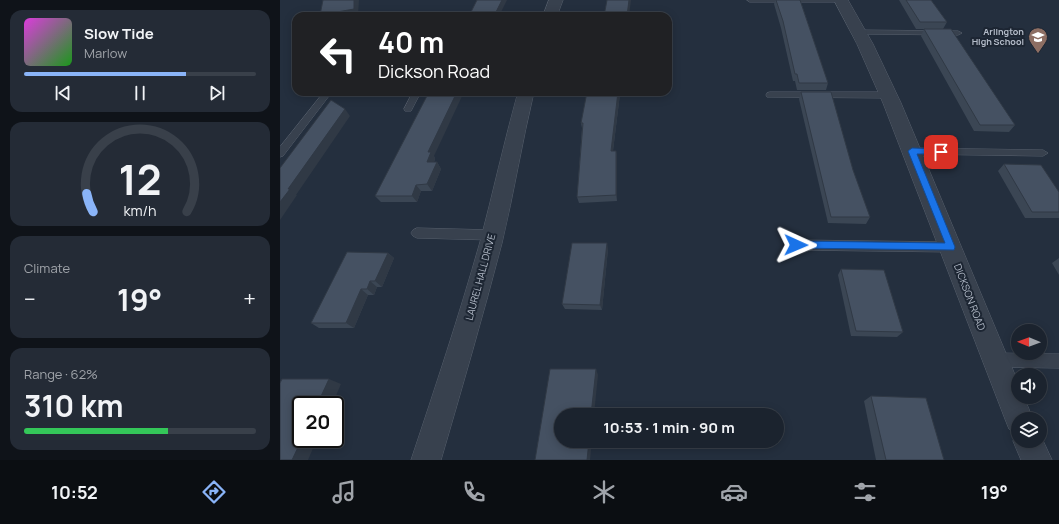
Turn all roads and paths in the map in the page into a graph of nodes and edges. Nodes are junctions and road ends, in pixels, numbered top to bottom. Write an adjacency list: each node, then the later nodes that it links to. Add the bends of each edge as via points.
1 (556, 0): 4 (street)
2 (750, 0): 3 (lane)
3 (842, 0): 5 (street, DICKSON ROAD)
4 (552, 12)
5 (859, 32): 6 (lane); 8 (street, DICKSON ROAD)
6 (958, 33)
7 (770, 95): 8 (lane)
8 (888, 95): 13 (street, DICKSON ROAD)
9 (325, 96): 15 (lane)
10 (415, 96): 12 (lane)
11 (525, 96): 17 (street, LAUREL HALL DRIVE)
12 (408, 109)
13 (912, 151): 14 (lane); 19 (street, DICKSON ROAD)
14 (1043, 153)
15 (280, 154)
16 (417, 233): 17 (lane)
17 (492, 235): 24 (street, LAUREL HALL DRIVE)
18 (796, 245): 19 (lane)
19 (951, 247): 20 (street, DICKSON ROAD)
20 (995, 360): 21 (lane); 22 (street, DICKSON ROAD)
21 (1059, 361)
22 (1016, 412)
23 (1031, 448): 25 (street)
24 (426, 460)
25 (1037, 460)

